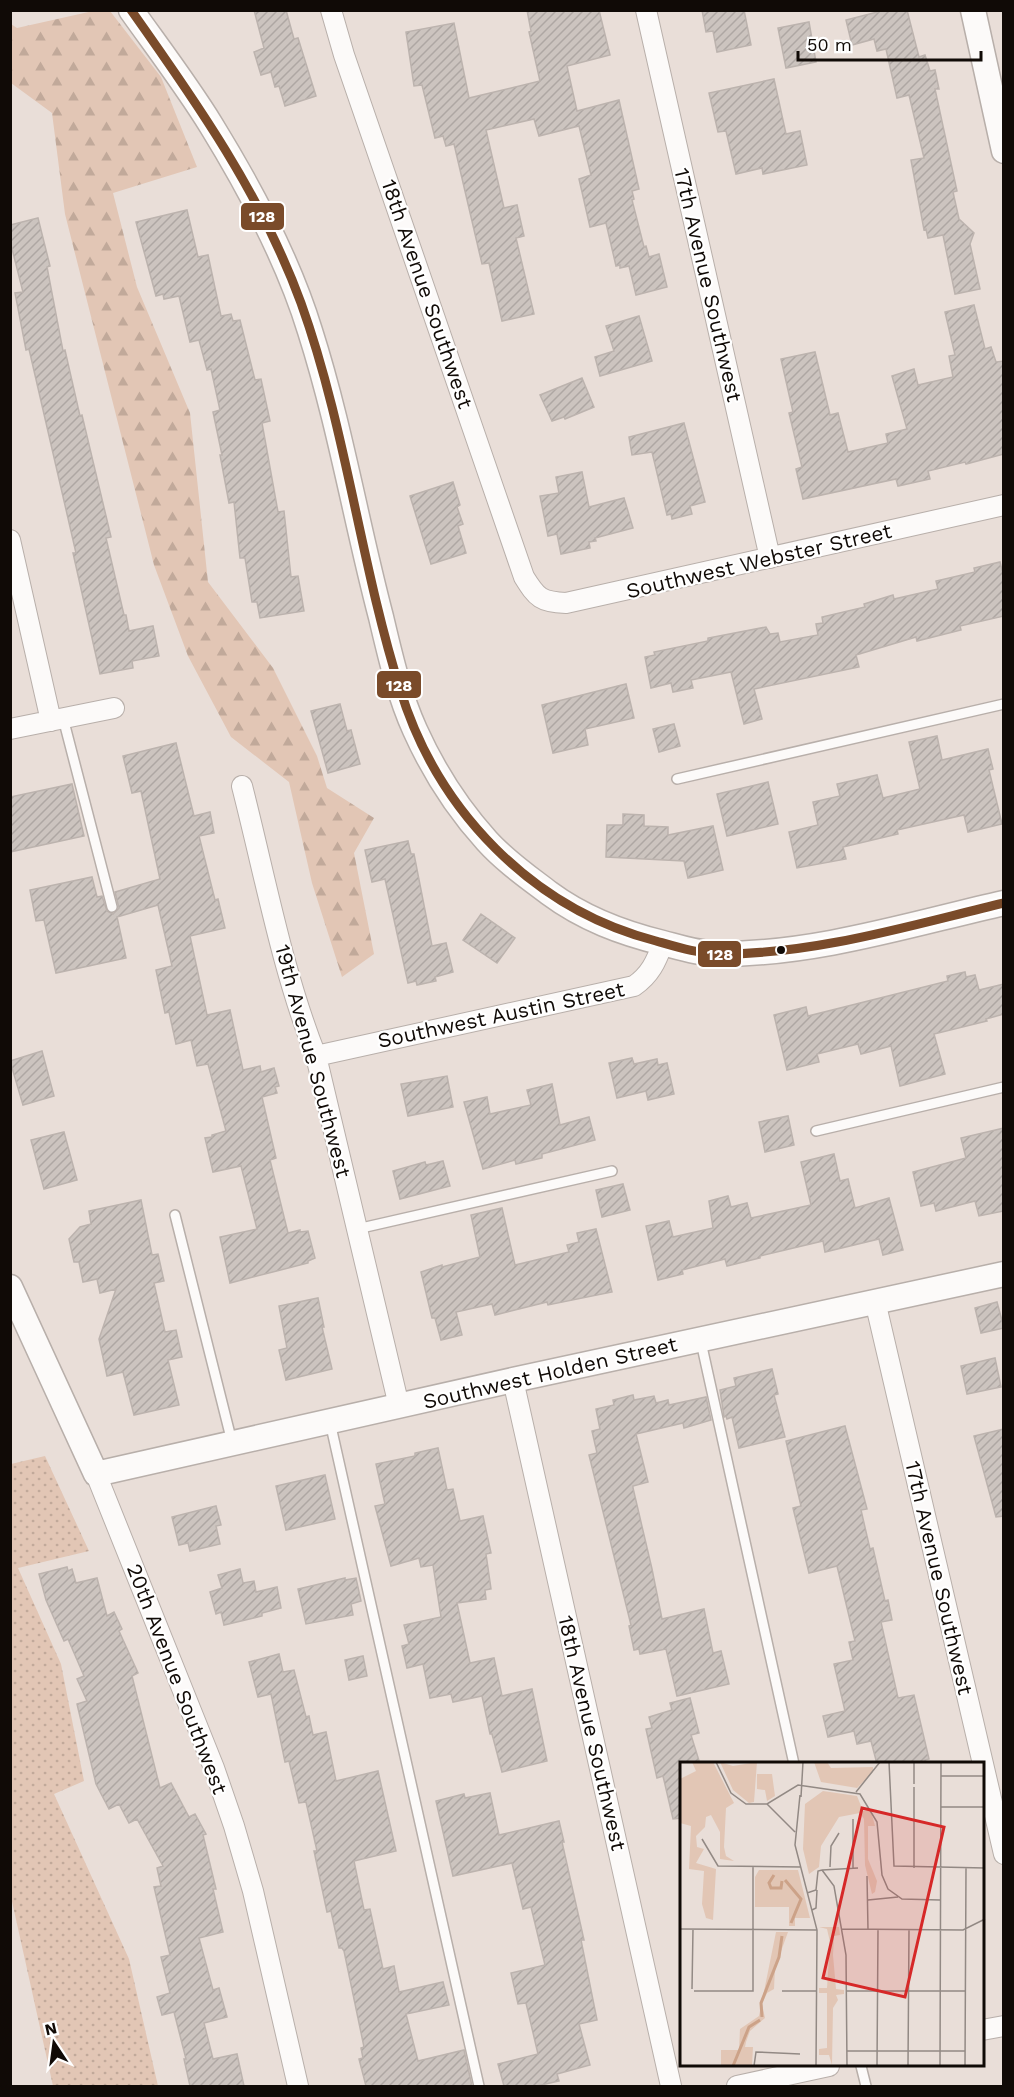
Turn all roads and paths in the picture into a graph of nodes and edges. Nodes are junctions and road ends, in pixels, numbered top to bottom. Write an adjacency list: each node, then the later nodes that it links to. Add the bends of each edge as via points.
1 (131, 10): 18 (street, via 211,124 274,238 310,329 400,691 414,729 432,761 463,812 490,845 520,872 586,917)
2 (331, 10): 9 (street, 18th Avenue Southwest)
3 (646, 10): 8 (street, 17th Avenue Southwest)
4 (973, 10): 5 (street)
5 (1004, 151)
6 (1004, 506): 8 (street, Southwest Webster Street)
7 (10, 540): 12 (street)
8 (770, 558): 9 (street, Southwest Webster Street, via 567,603 548,602 536,595)
9 (524, 577)
10 (1004, 704): 14 (lane)
11 (114, 708): 12 (street)
12 (57, 720): 13 (street); 17 (lane)
13 (10, 729)
14 (677, 779)
15 (242, 786): 19 (street, 19th Avenue Southwest, via 291,984)
16 (1004, 903): 18 (street, via 840,941 770,952 717,954)
17 (112, 907)
18 (663, 943): 19 (street, Southwest Austin Street, via 656,964 634,986)
19 (316, 1056): 24 (street, 19th Avenue Southwest)
20 (1004, 1087): 21 (lane)
21 (816, 1131)
22 (612, 1171): 24 (lane)
23 (175, 1215): 32 (lane)
24 (357, 1229): 30 (street, 19th Avenue Southwest)
25 (1004, 1274): 27 (street, Southwest Holden Street)
26 (10, 1287): 33 (street, 20th Avenue Southwest)
27 (875, 1301): 28 (street, Southwest Holden Street); 35 (street, 17th Avenue Southwest)
28 (700, 1339): 29 (street, Southwest Holden Street); 34 (lane)
29 (513, 1380): 30 (street, Southwest Holden Street); 44 (street, 18th Avenue Southwest)
30 (399, 1407): 31 (street, Southwest Holden Street)
31 (330, 1422): 32 (street, Southwest Holden Street); 43 (lane)
32 (233, 1444): 33 (street, Southwest Holden Street)
33 (96, 1474): 42 (street, 20th Avenue Southwest, via 234,1826)
34 (794, 1762)
35 (983, 1762)
36 (984, 1768): 37 (street, 17th Avenue Southwest)
37 (1004, 1854)
38 (1004, 2026): 39 (street)
39 (984, 2030)
40 (824, 2067): 45 (street)
41 (861, 2067): 46 (lane)
42 (298, 2086)
43 (479, 2086)
44 (671, 2086)
45 (736, 2086)
46 (866, 2086)

